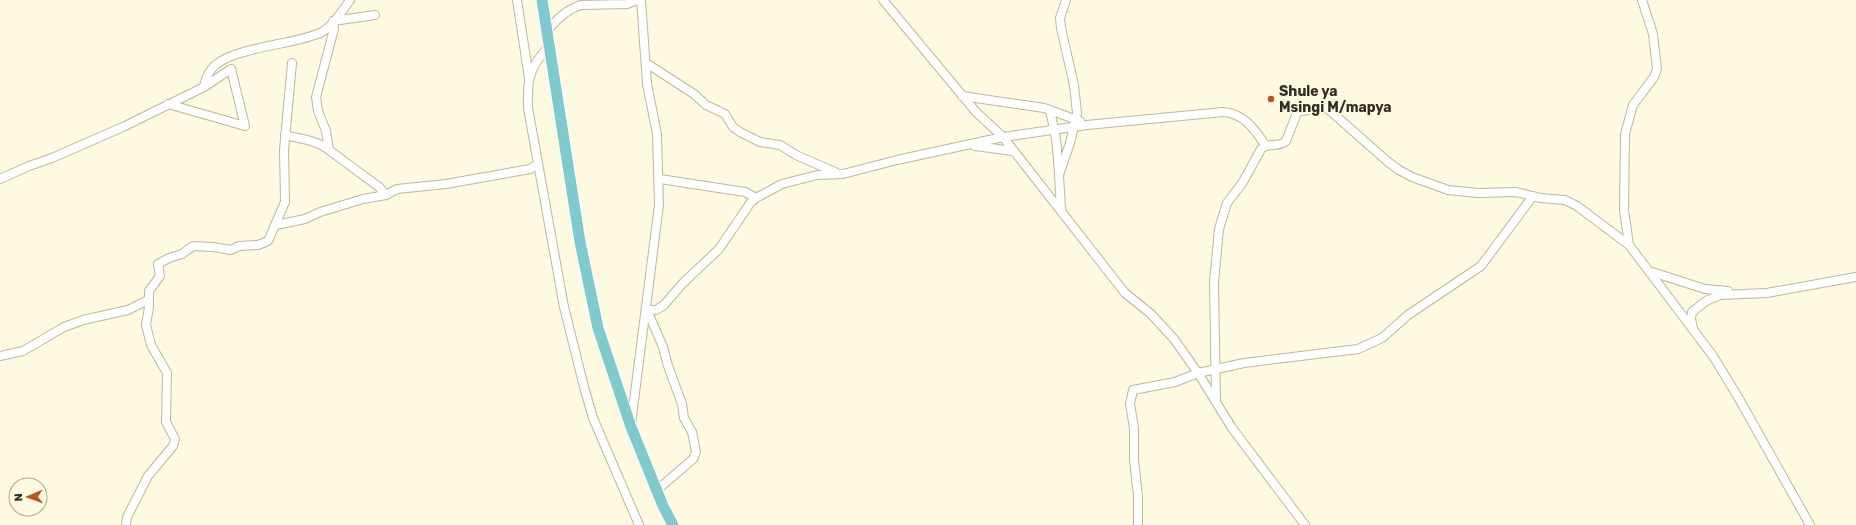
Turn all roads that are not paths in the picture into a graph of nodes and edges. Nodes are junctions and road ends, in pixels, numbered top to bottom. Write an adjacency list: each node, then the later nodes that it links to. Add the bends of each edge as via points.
1 (350, 0): 10 (street)
2 (517, 0): 15 (street)
3 (542, 0): 11 (main road)
4 (637, 0): 11 (street, via 626,4 574,7 560,16)
5 (641, 0): 14 (street)
6 (883, 0): 17 (street)
7 (1066, 0): 20 (street, via 1060,18 1076,98)
8 (1642, 0): 38 (street, via 1653,34 1657,69 1633,105 1625,134 1624,210)
9 (375, 15): 10 (street)
10 (334, 21): 16 (street, via 324,31 307,39 263,46 236,54 209,72); 26 (street, via 316,96)
11 (547, 30): 12 (main road)
12 (549, 47): 15 (street, via 539,57); 49 (main road, via 580,242 598,328)
13 (292, 63): 22 (street)
14 (646, 63): 29 (street, via 694,94 706,105 725,114 733,127 740,132 760,142 780,145 825,169); 32 (street, via 657,134)
15 (529, 78): 28 (street, via 528,108)
16 (204, 87): 18 (street); 18 (street, via 231,69 245,126)
17 (962, 96): 19 (street); 23 (street, via 988,125)
18 (168, 104): 31 (street, via 67,152)
19 (1050, 110): 20 (street); 21 (street)
20 (1074, 123): 21 (street); 25 (street, via 1087,125 1230,113 1253,127); 30 (street)
21 (1055, 129): 23 (street); 30 (street)
22 (285, 136): 26 (street, via 312,141); 37 (street, via 285,202)
23 (1003, 137): 24 (street); 27 (street)
24 (968, 145): 27 (street); 29 (street)
25 (1266, 146): 34 (street, via 1285,142 1299,112 1328,108 1387,161 1412,177 1448,190 1478,193 1516,192); 46 (street, via 1261,149 1243,182 1227,203 1219,229 1214,282)
26 (329, 150): 33 (street)
27 (1013, 151): 36 (street)
28 (538, 164): 33 (street, via 530,169 446,184 397,189); 52 (street, via 564,307 584,387 593,418)
29 (843, 174): 35 (street, via 818,175 782,184)
30 (1059, 175): 36 (street)
31 (0, 179)
32 (660, 179): 35 (street, via 745,192); 43 (street, via 660,206)
33 (386, 195): 37 (street, via 363,199 305,219)
34 (1533, 196): 38 (street, via 1571,202); 46 (street, via 1481,266 1408,315 1372,344 1358,350 1257,361)
35 (756, 198): 43 (street, via 740,216 716,252 683,283 662,308)
36 (1061, 211): 47 (street, via 1125,292 1160,322)
37 (276, 225): 42 (street, via 268,241 258,245 239,246 231,250 195,246 164,260 158,264 160,276 149,291)
38 (1629, 246): 39 (street)
39 (1649, 271): 41 (street, via 1704,289); 44 (street)
40 (1856, 277): 41 (street, via 1767,293)
41 (1740, 293): 44 (street, via 1720,295 1698,306 1692,312)
42 (148, 300): 45 (street, via 128,310 64,327 23,351); 51 (street, via 146,328 151,345 167,373 166,422 175,439 173,446 148,476 127,517)
43 (646, 310): 49 (street); 50 (street, via 663,347 682,404 684,418 692,432 696,452 695,458)
44 (1693, 329): 56 (street, via 1735,390)
45 (0, 356)
46 (1217, 369): 47 (street); 48 (street)
47 (1198, 373): 48 (street); 54 (street, via 1175,382 1135,389 1131,393)
48 (1216, 401): 55 (street, via 1232,428)
49 (631, 427): 50 (main road)
50 (657, 490): 53 (main road)
51 (126, 525)
52 (639, 525)
53 (673, 525)
54 (1138, 525)
55 (1305, 525)
56 (1810, 525)

